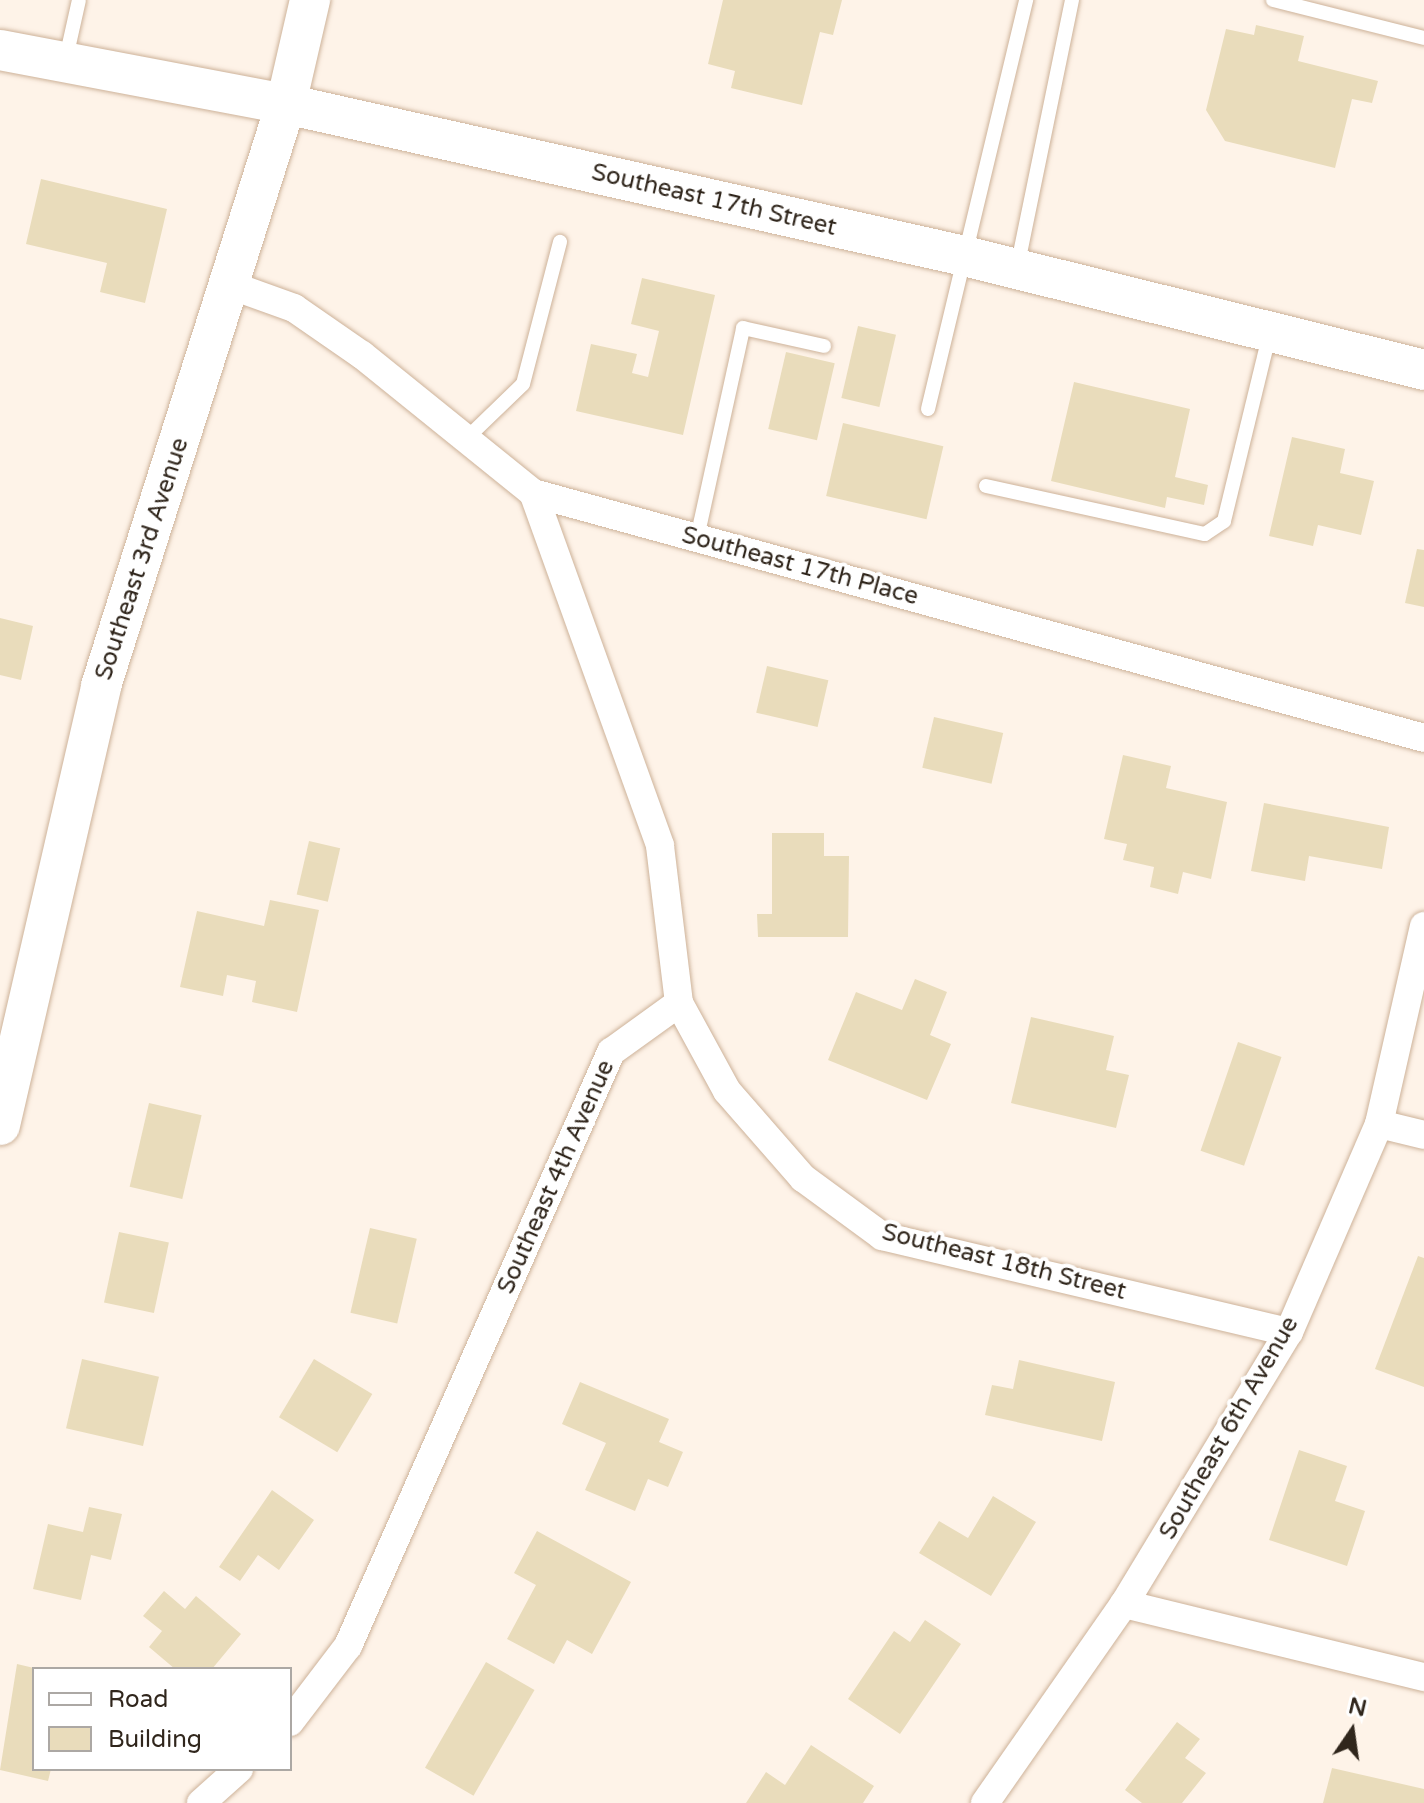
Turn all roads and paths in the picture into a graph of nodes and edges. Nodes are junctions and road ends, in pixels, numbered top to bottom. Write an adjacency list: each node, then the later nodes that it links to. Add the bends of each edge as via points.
1 (79, 0): 8 (lane)
2 (310, 0): 9 (main road, Southeast 3rd Avenue)
3 (1026, 0): 11 (lane)
4 (1072, 0): 12 (lane)
5 (1273, 0): 6 (lane)
6 (1424, 38)
7 (0, 50): 8 (main road, Southeast 17th Street)
8 (66, 62): 9 (main road, Southeast 17th Street)
9 (286, 104): 11 (main road, Southeast 17th Street); 13 (main road, Southeast 3rd Avenue)
10 (560, 242): 18 (lane, via 523,384)
11 (960, 255): 12 (main road, Southeast 17th Street); 17 (lane)
12 (1017, 269): 14 (main road, Southeast 17th Street)
13 (230, 285): 18 (street, Southeast 17th Place, via 294,308); 26 (main road, Southeast 3rd Avenue, via 101,686)
14 (1270, 331): 16 (main road, Southeast 17th Street); 19 (lane, via 1224,521 1205,534)
15 (824, 346): 21 (lane, via 743,328)
16 (1424, 370)
17 (928, 409)
18 (466, 439): 20 (street, Southeast 17th Place)
19 (986, 486)
20 (533, 493): 21 (street, Southeast 17th Place); 24 (street, via 660,845)
21 (697, 538): 22 (street, Southeast 17th Place)
22 (1424, 738)
23 (1424, 926): 25 (street, Southeast 6th Avenue)
24 (679, 1003): 28 (street, Southeast 18th Street, via 727,1091 803,1178 882,1236); 31 (street, Southeast 4th Avenue, via 611,1052 348,1646)
25 (1379, 1124): 27 (street); 28 (street, Southeast 6th Avenue)
26 (0, 1125)
27 (1424, 1135)
28 (1289, 1332): 29 (street, Southeast 6th Avenue)
29 (1124, 1604): 30 (street); 34 (street, Southeast 6th Avenue)
30 (1424, 1677)
31 (292, 1719)
32 (237, 1771): 33 (street)
33 (201, 1803)
34 (985, 1803)

